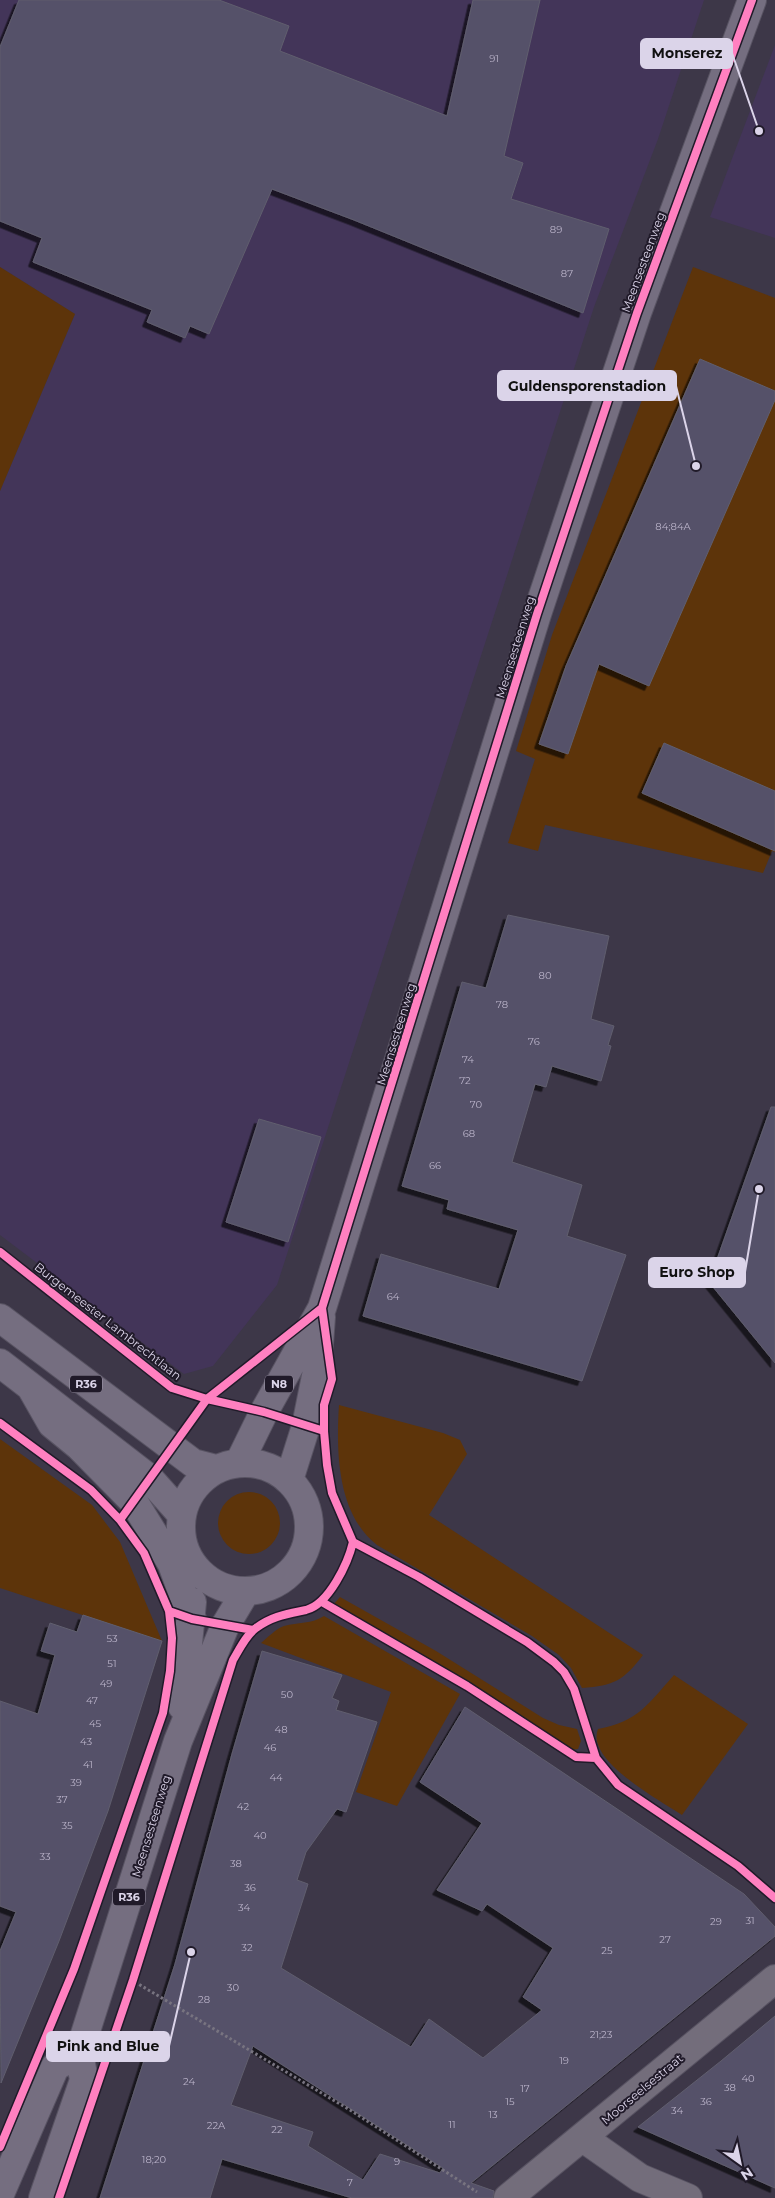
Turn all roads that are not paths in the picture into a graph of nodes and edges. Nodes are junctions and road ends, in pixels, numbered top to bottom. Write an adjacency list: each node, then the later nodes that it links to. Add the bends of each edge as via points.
1 (752, 0): 2 (main road, Meensesteenweg / N8, via 637,313 537,614)
2 (322, 1308): 6 (main road, Meensesteenweg / N8, via 264,1412); 7 (main road, Meensesteenweg / N8, via 317,1371 306,1426)
3 (0, 1318): 6 (main road, R36, via 193,1463)
4 (0, 1363): 5 (main road, R36)
5 (32, 1389): 8 (main road, R36, via 149,1478); 11 (main road, R36, via 52,1424 79,1446 134,1502 172,1564)
6 (228, 1466): 7 (main road, R36, via 254,1463 273,1468); 8 (main road, R36, via 194,1488)
7 (289, 1480): 10 (main road, R36, via 304,1499 310,1527 306,1549 298,1564 274,1584)
8 (182, 1515): 9 (main road, R36, via 182,1540)
9 (193, 1565): 10 (main road, R36, via 212,1583); 11 (main road, Meensesteenweg / R36)
10 (246, 1592): 12 (main road, Meensesteenweg / R36, via 225,1626)
11 (192, 1619): 12 (main road, Meensesteenweg / R36)
12 (178, 1741): 14 (main road, Meensesteenweg / R36)
13 (775, 1979): 15 (street, Moorseelsestraat)
14 (79, 2053): 17 (main road, via 55,2067); 18 (main road, Meensesteenweg / R36, via 84,2080)
15 (583, 2138): 16 (street); 19 (street, Moorseelsestraat)
16 (638, 2188): 20 (street)
17 (0, 2194)
18 (43, 2198)
19 (508, 2198)
20 (688, 2198)

